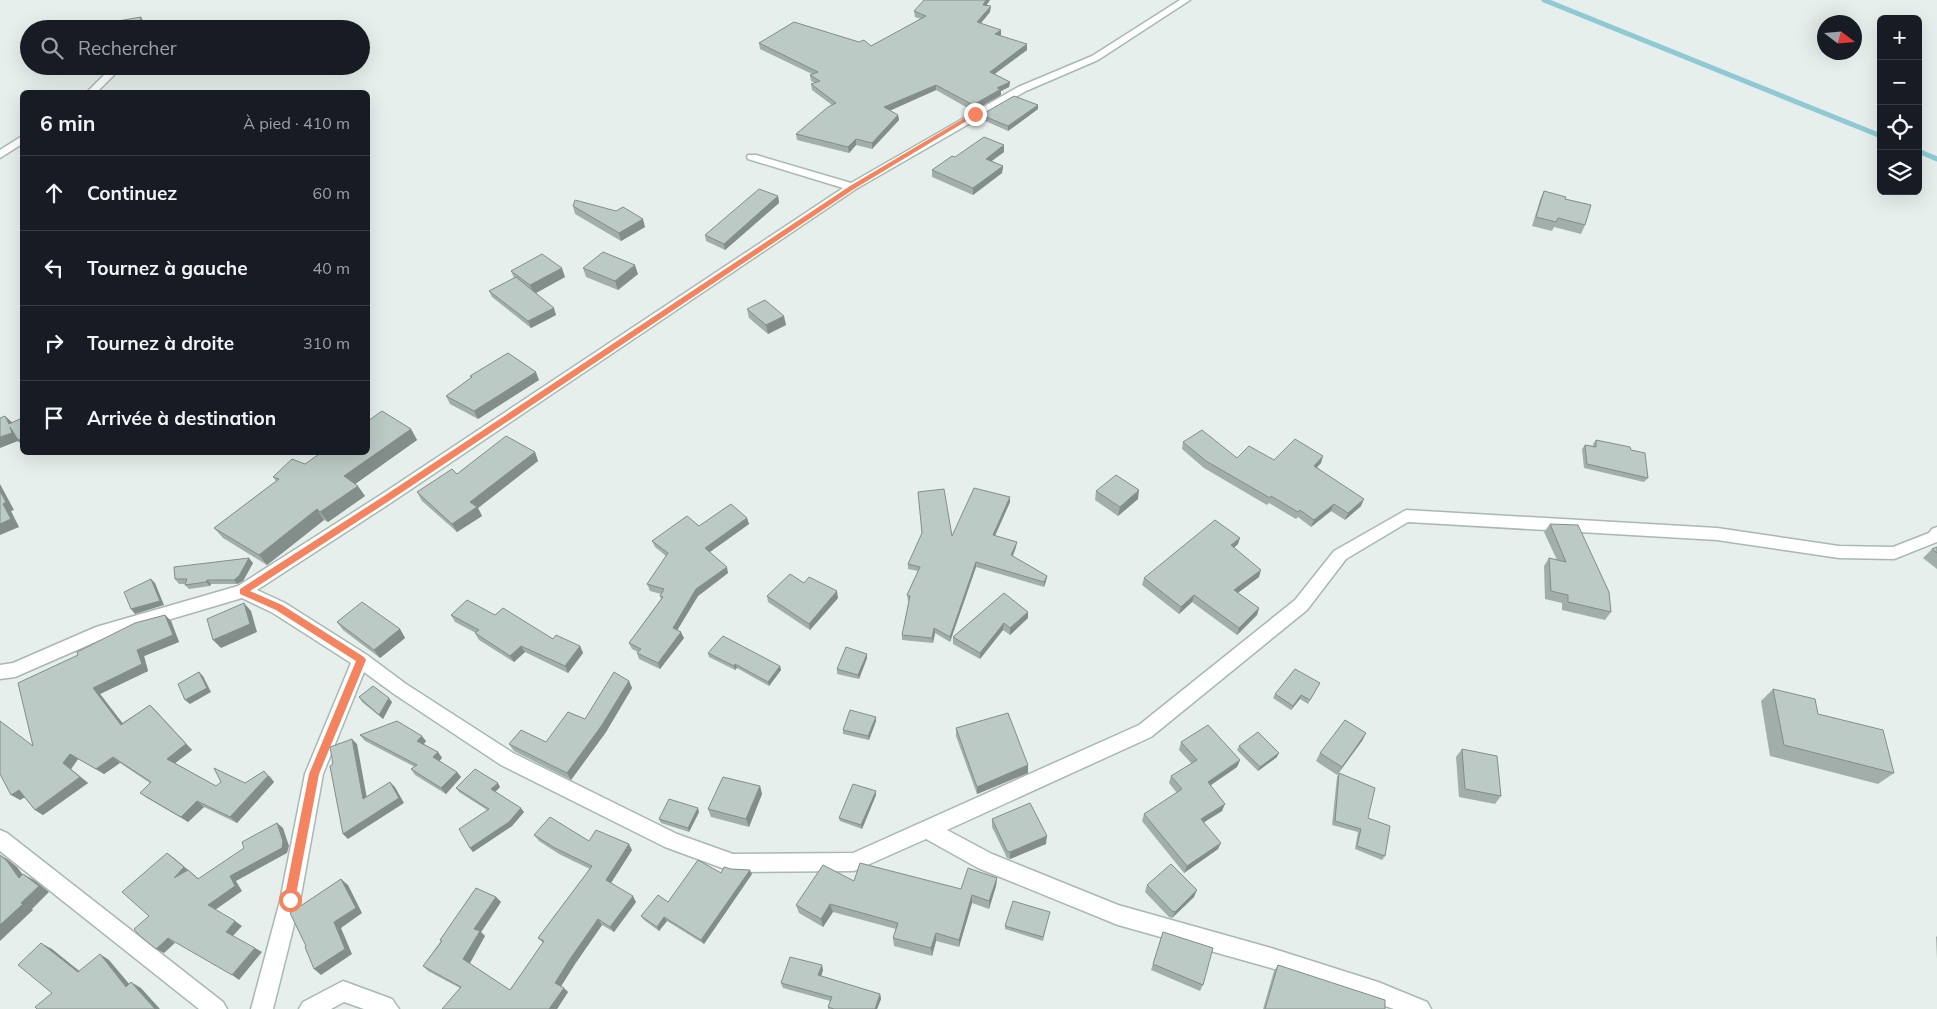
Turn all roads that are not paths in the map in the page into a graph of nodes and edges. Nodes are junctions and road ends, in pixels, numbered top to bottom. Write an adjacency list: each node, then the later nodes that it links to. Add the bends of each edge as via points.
1 (1186, 0): 7 (street, via 1095,58 1022,89)
2 (109, 75): 3 (street)
3 (94, 90)
4 (20, 140): 5 (street)
5 (0, 155)
6 (752, 157): 7 (street)
7 (852, 187): 9 (street)
8 (1937, 534): 12 (street, via 1894,553 1839,552 1718,534 1406,516 1340,555 1301,605 1145,731)
9 (243, 591): 10 (street, via 279,608); 11 (street, via 96,634 16,670)
10 (361, 660): 12 (street, via 507,759 672,841 733,863 854,862); 15 (street, via 314,774 290,900)
11 (0, 672)
12 (927, 829): 18 (street, via 985,861 1118,914 1280,961)
13 (0, 838): 14 (street)
14 (216, 1009)
15 (262, 1009)
16 (310, 1009): 17 (street, via 343,991)
17 (388, 1009)
18 (1420, 1009)

